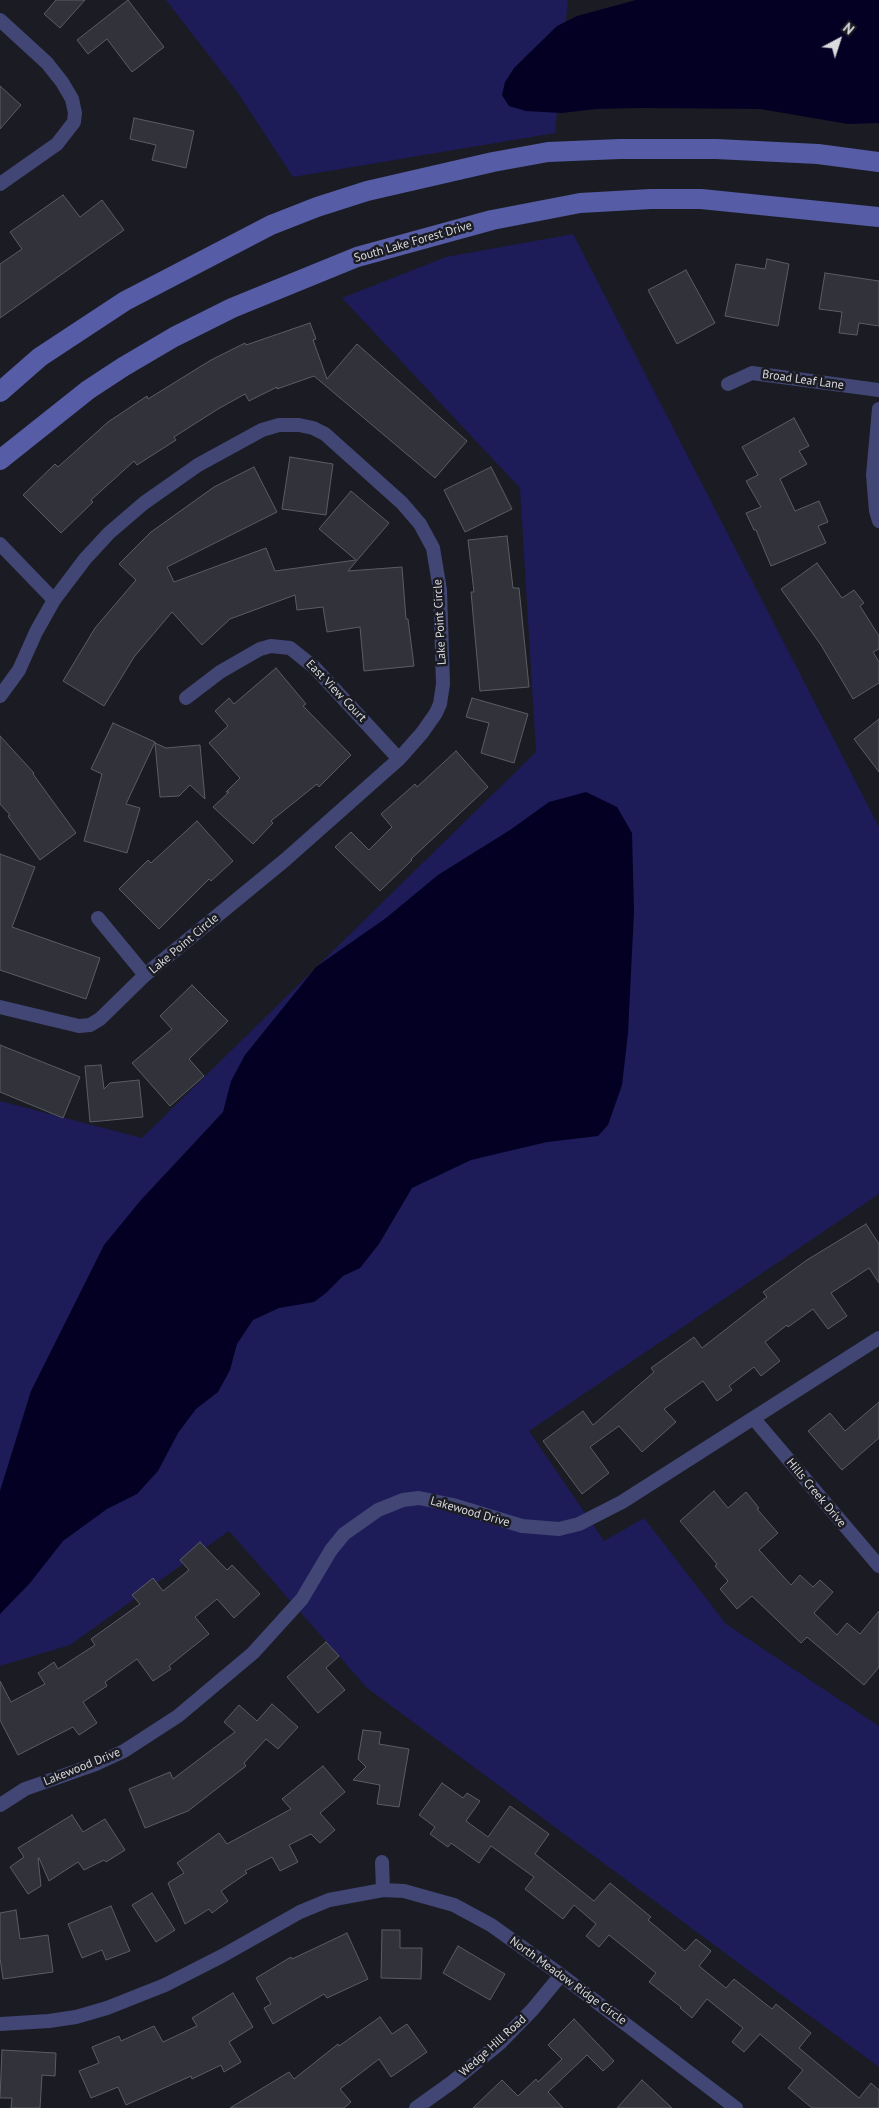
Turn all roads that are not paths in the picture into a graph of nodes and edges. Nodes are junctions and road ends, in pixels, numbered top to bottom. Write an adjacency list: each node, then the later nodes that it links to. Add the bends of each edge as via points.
1 (0, 20): 3 (street, via 47,63 72,99 75,113 74,122 57,144)
2 (879, 162): 7 (main road, via 818,154 716,149 548,152 367,191 271,226 125,301 40,357)
3 (0, 184)
4 (879, 218): 9 (main road, South Lake Forest Drive, via 701,199 580,203 492,220 357,257 232,308 174,337 88,390)
5 (728, 384): 6 (street, Broad Leaf Lane, via 752,373)
6 (879, 390)
7 (0, 392)
8 (879, 409): 10 (street, via 873,475)
9 (0, 460)
10 (879, 521)
11 (0, 544): 12 (street)
12 (54, 600): 13 (street, Lake Point Circle, via 19,670); 15 (street, Lake Point Circle, via 109,533 144,502 198,465 262,430 299,424 313,428 342,447 402,503 420,524 432,548 440,590 443,684 440,704)
13 (0, 696)
14 (186, 698): 15 (street, East View Court, via 220,672 260,648 290,648 314,667)
15 (399, 759): 17 (street, Lake Point Circle, via 285,860)
16 (98, 918): 17 (street)
17 (146, 975): 18 (street, Lake Point Circle, via 90,1025 73,1025)
18 (0, 1007)
19 (879, 1338): 20 (street, Lakewood Drive)
20 (754, 1419): 21 (street, Hills Creek Drive); 22 (street, Lakewood Drive, via 622,1502 579,1524 559,1529 522,1526 453,1504 419,1498 403,1500 378,1510 344,1534 302,1600 253,1653 178,1716 124,1751 24,1789)
21 (879, 1566)
22 (0, 1805)
23 (382, 1862): 24 (street)
24 (383, 1890): 25 (street, North Meadow Ridge Circle, via 404,1891 454,1905 491,1925); 26 (street, North Meadow Ridge Circle, via 329,1900 300,1912 182,1977 107,2008 76,2017)
25 (561, 1975): 27 (street, Wedge Hill Road, via 500,2043); 28 (street, North Meadow Ridge Circle)
26 (0, 2024)
27 (416, 2108)
28 (736, 2108)

